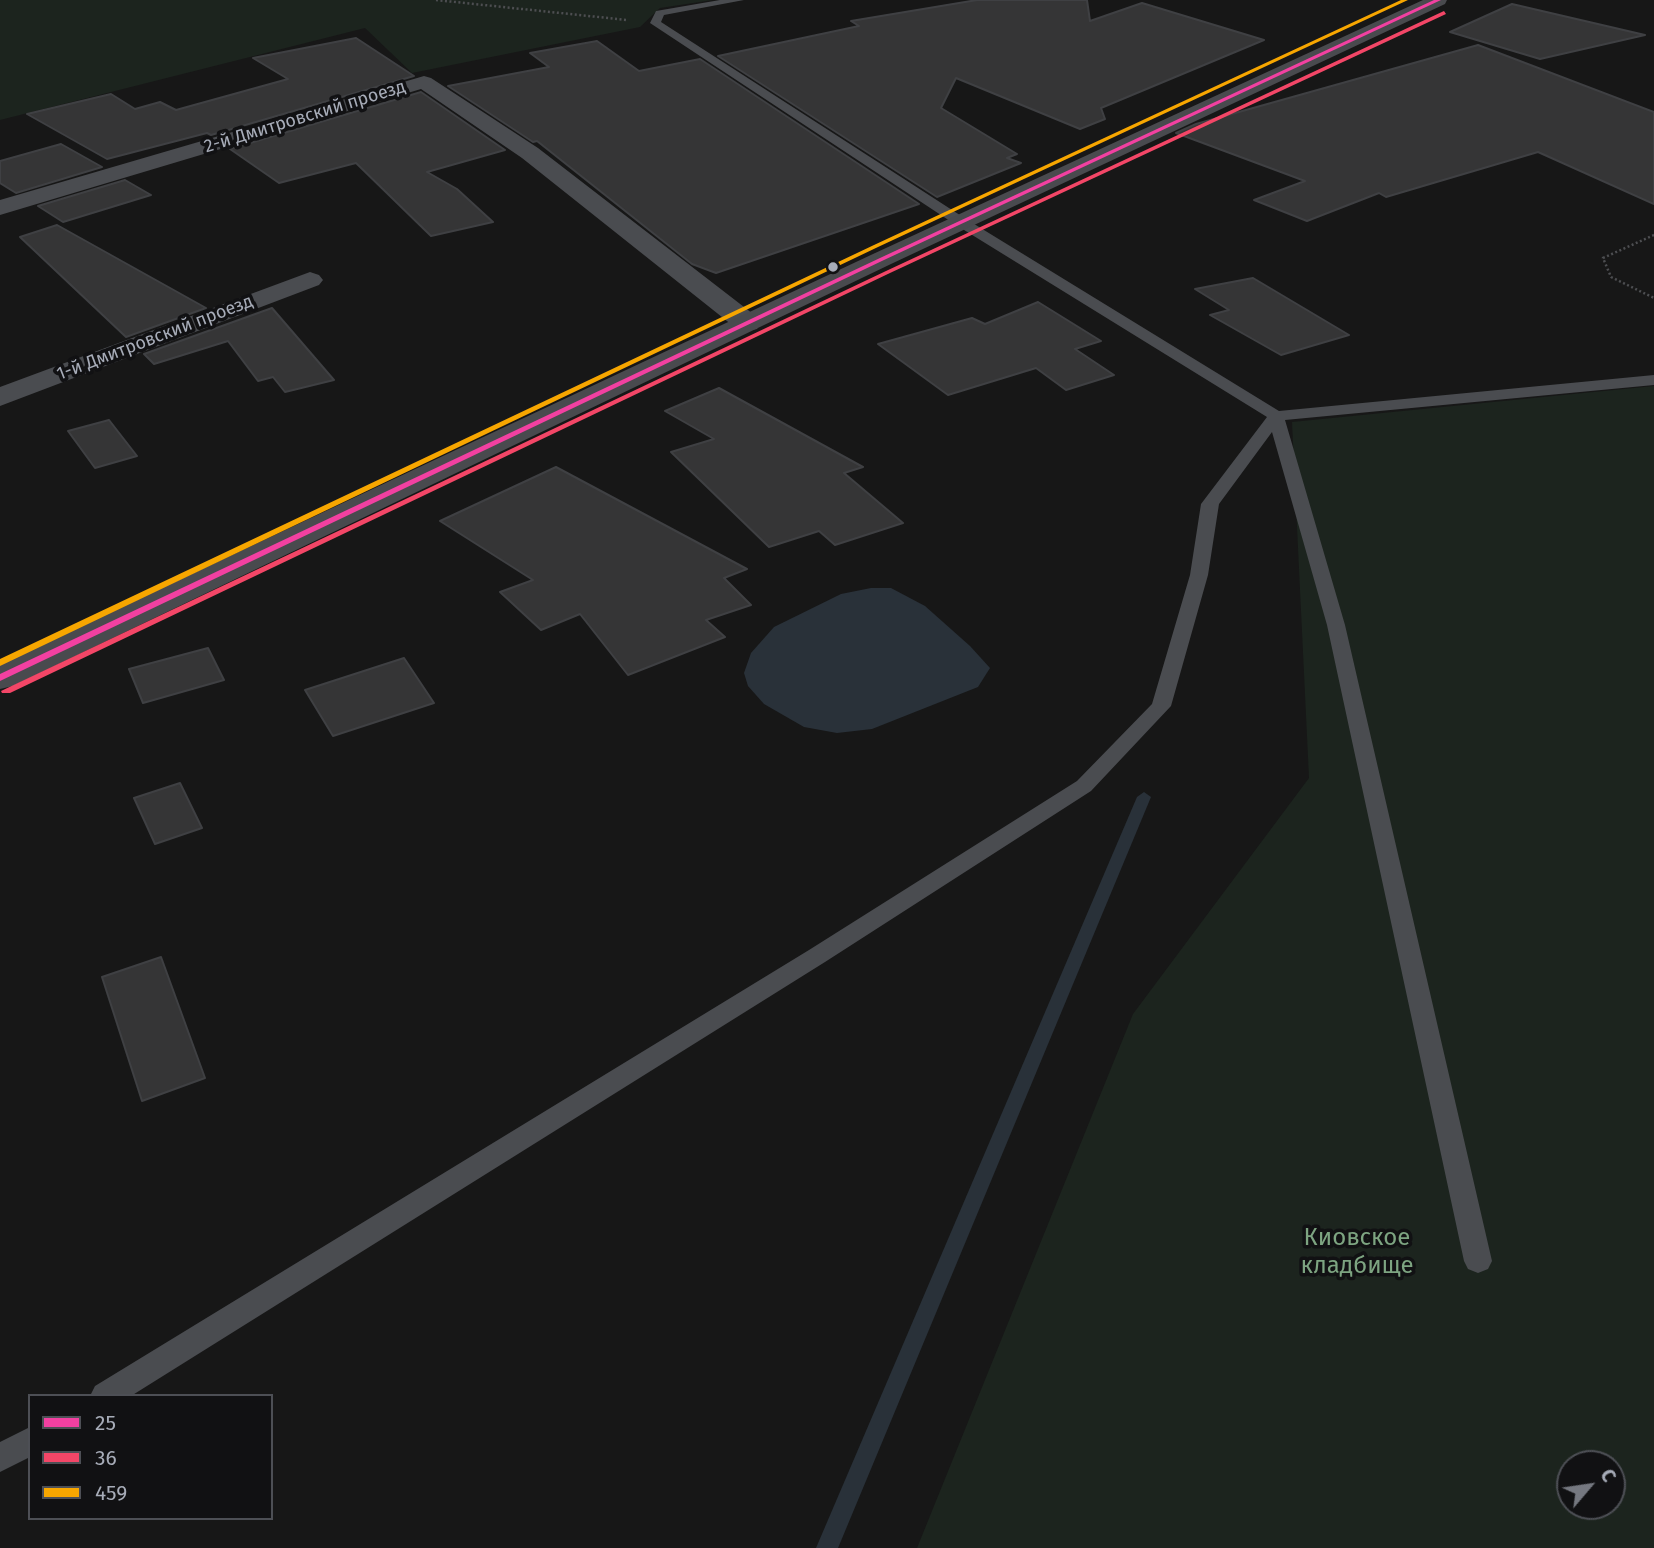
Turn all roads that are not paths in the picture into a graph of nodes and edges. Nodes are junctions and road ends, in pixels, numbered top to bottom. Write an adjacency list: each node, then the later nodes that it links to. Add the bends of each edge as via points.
1 (739, 0): 4 (lane, via 660,13 655,23)
2 (1438, 0): 4 (main road)
3 (0, 208): 6 (street, 2-й Дмитровский проезд, via 424,82 530,153)
4 (961, 222): 6 (main road); 9 (lane)
5 (310, 280): 8 (street, 1-й Дмитровский проезд)
6 (747, 323): 10 (main road)
7 (1654, 380): 9 (lane)
8 (0, 397)
9 (1276, 416): 11 (lane, via 1336,625); 12 (lane, via 1210,504 1199,575 1161,706 1084,786)
10 (0, 678)
11 (1478, 1261)
12 (108, 1394)
13 (28, 1442): 14 (lane)
14 (0, 1458)

